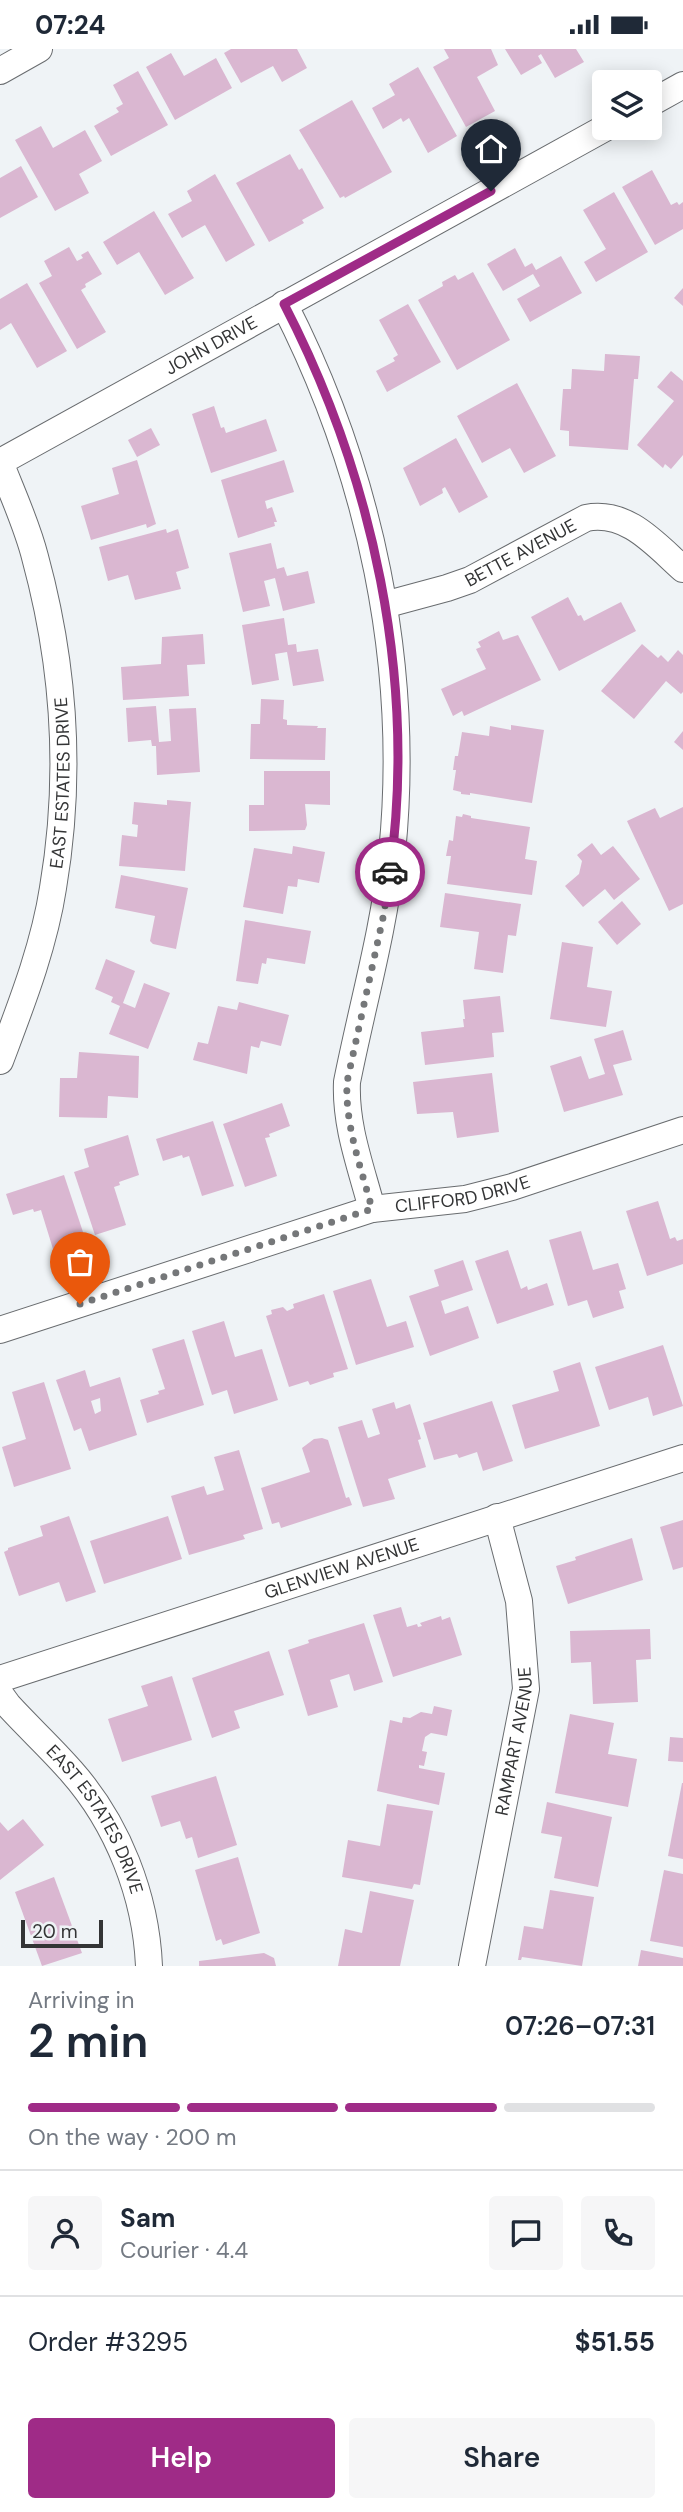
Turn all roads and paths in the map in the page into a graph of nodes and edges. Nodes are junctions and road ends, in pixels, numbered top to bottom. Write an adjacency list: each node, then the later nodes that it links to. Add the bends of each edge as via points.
1 (39, 49): 2 (street)
2 (0, 71)
3 (683, 85): 4 (street)
4 (662, 97)
5 (592, 135): 6 (street, JOHN DRIVE)
6 (284, 304): 7 (street, JOHN DRIVE); 9 (street, via 336,418)
7 (0, 462): 10 (street, EAST ESTATES DRIVE, via 35,555 55,646 64,720 64,801 53,890 30,981)
8 (683, 569): 9 (street, BETTE AVENUE, via 638,529 600,516 470,580)
9 (384, 605): 12 (street, via 397,723 392,853 346,1105)
10 (0, 1061)
11 (683, 1130): 12 (street, CLIFFORD DRIVE, via 465,1199)
12 (372, 1209): 13 (street, CLIFFORD DRIVE)
13 (0, 1330)
14 (683, 1458): 15 (street, GLENVIEW AVENUE)
15 (497, 1517): 16 (street, GLENVIEW AVENUE); 19 (street, RAMPART AVENUE, via 519,1601 526,1689)
16 (0, 1679)
17 (0, 1694): 18 (street, EAST ESTATES DRIVE, via 72,1772 115,1836 135,1882 148,1934)
18 (149, 1966)
19 (472, 1966)

